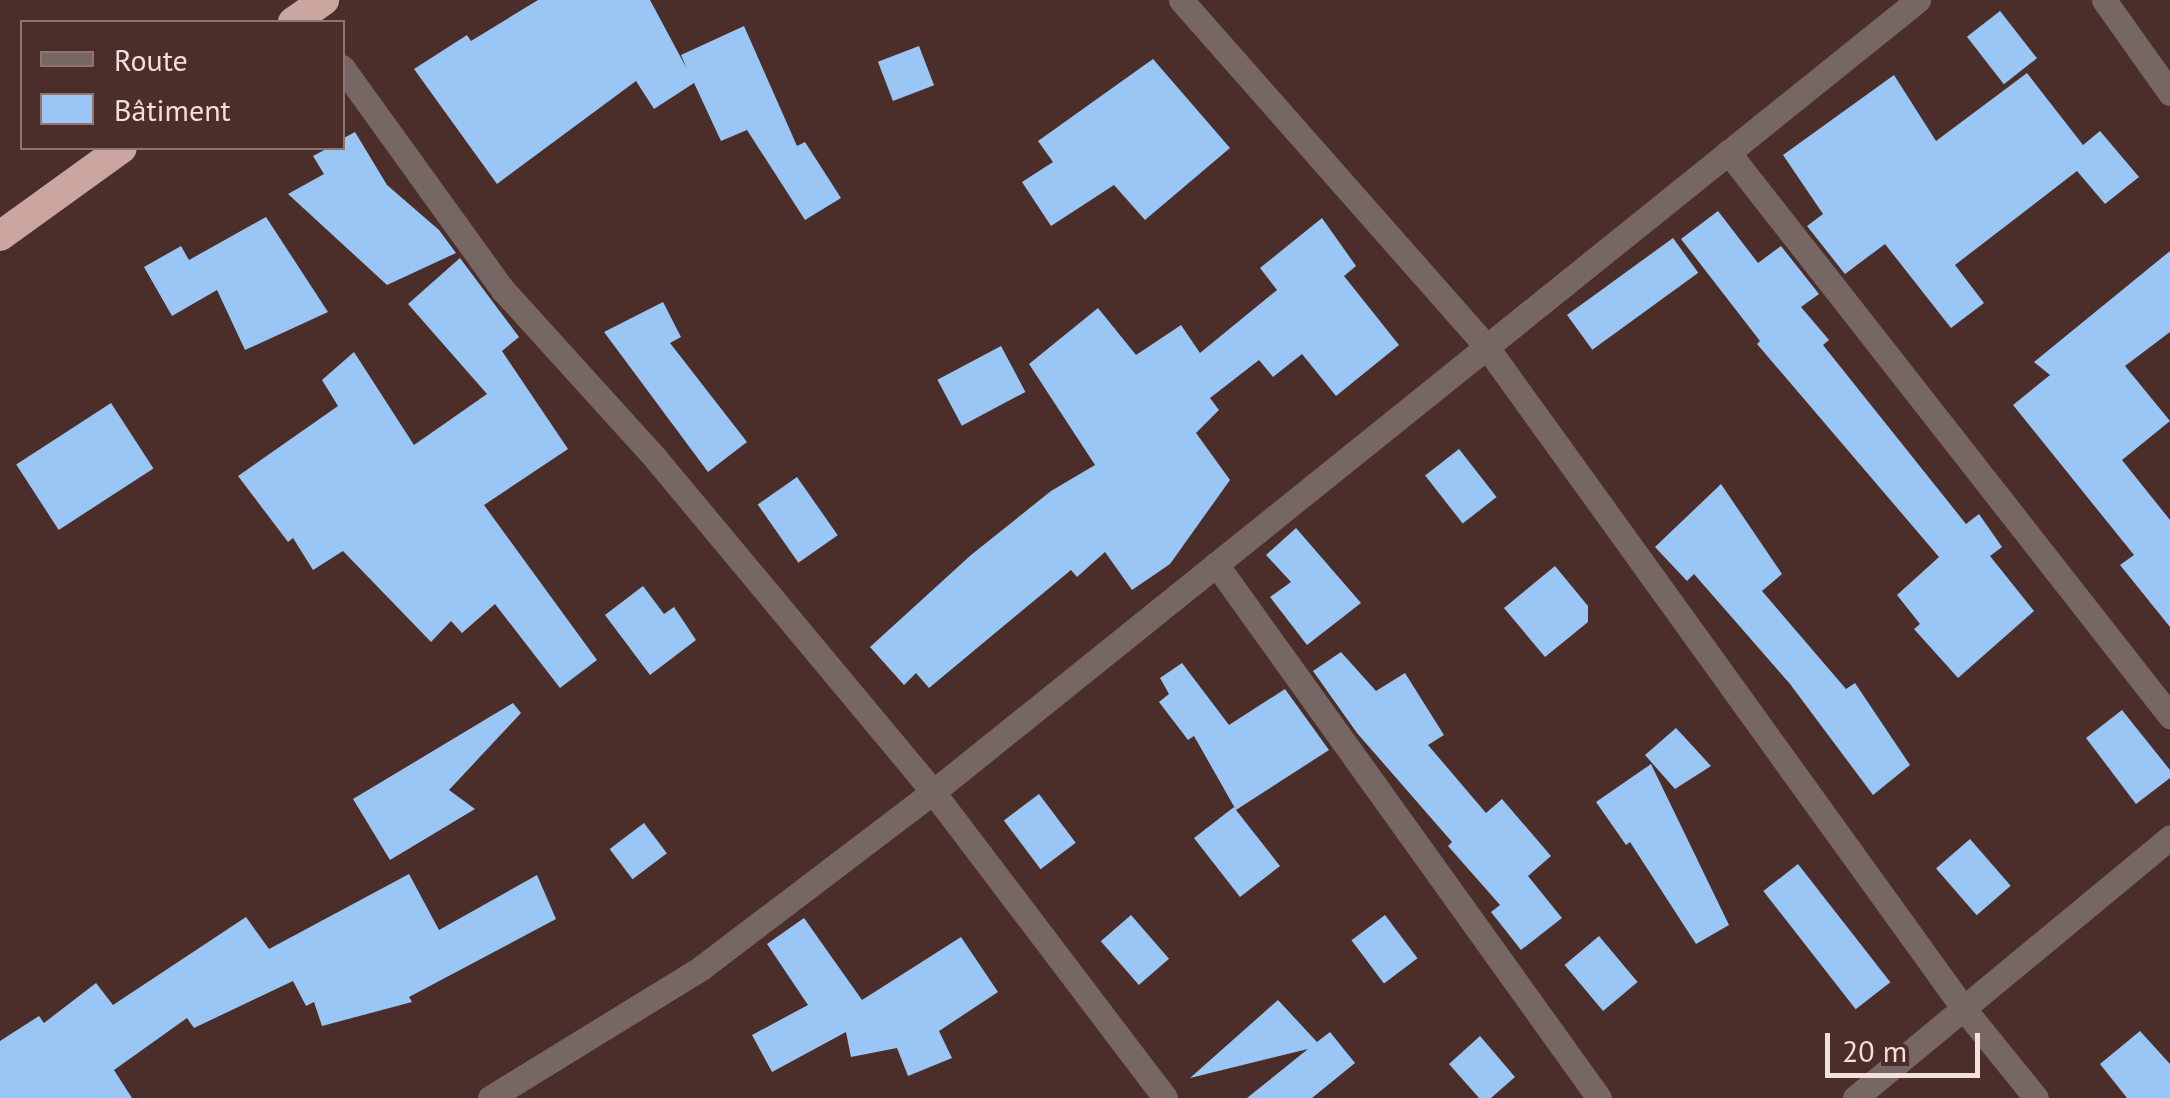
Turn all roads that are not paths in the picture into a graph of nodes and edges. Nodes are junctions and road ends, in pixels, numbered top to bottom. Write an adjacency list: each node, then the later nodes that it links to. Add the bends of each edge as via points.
1 (1181, 0): 9 (street)
2 (1918, 0): 7 (street)
3 (2104, 0): 5 (street)
4 (345, 71): 12 (street, via 503,290 656,458)
5 (2170, 93)
6 (119, 150): 8 (highway)
7 (1728, 152): 9 (street); 11 (street)
8 (0, 236)
9 (1486, 346): 10 (street); 14 (street)
10 (1216, 564): 12 (street); 17 (street)
11 (2170, 716)
12 (932, 792): 15 (street, via 701,968); 16 (street)
13 (2170, 837): 14 (street)
14 (1964, 1009): 18 (street); 19 (street)
15 (490, 1098)
16 (1165, 1098)
17 (1599, 1098)
18 (1855, 1098)
19 (2036, 1098)

